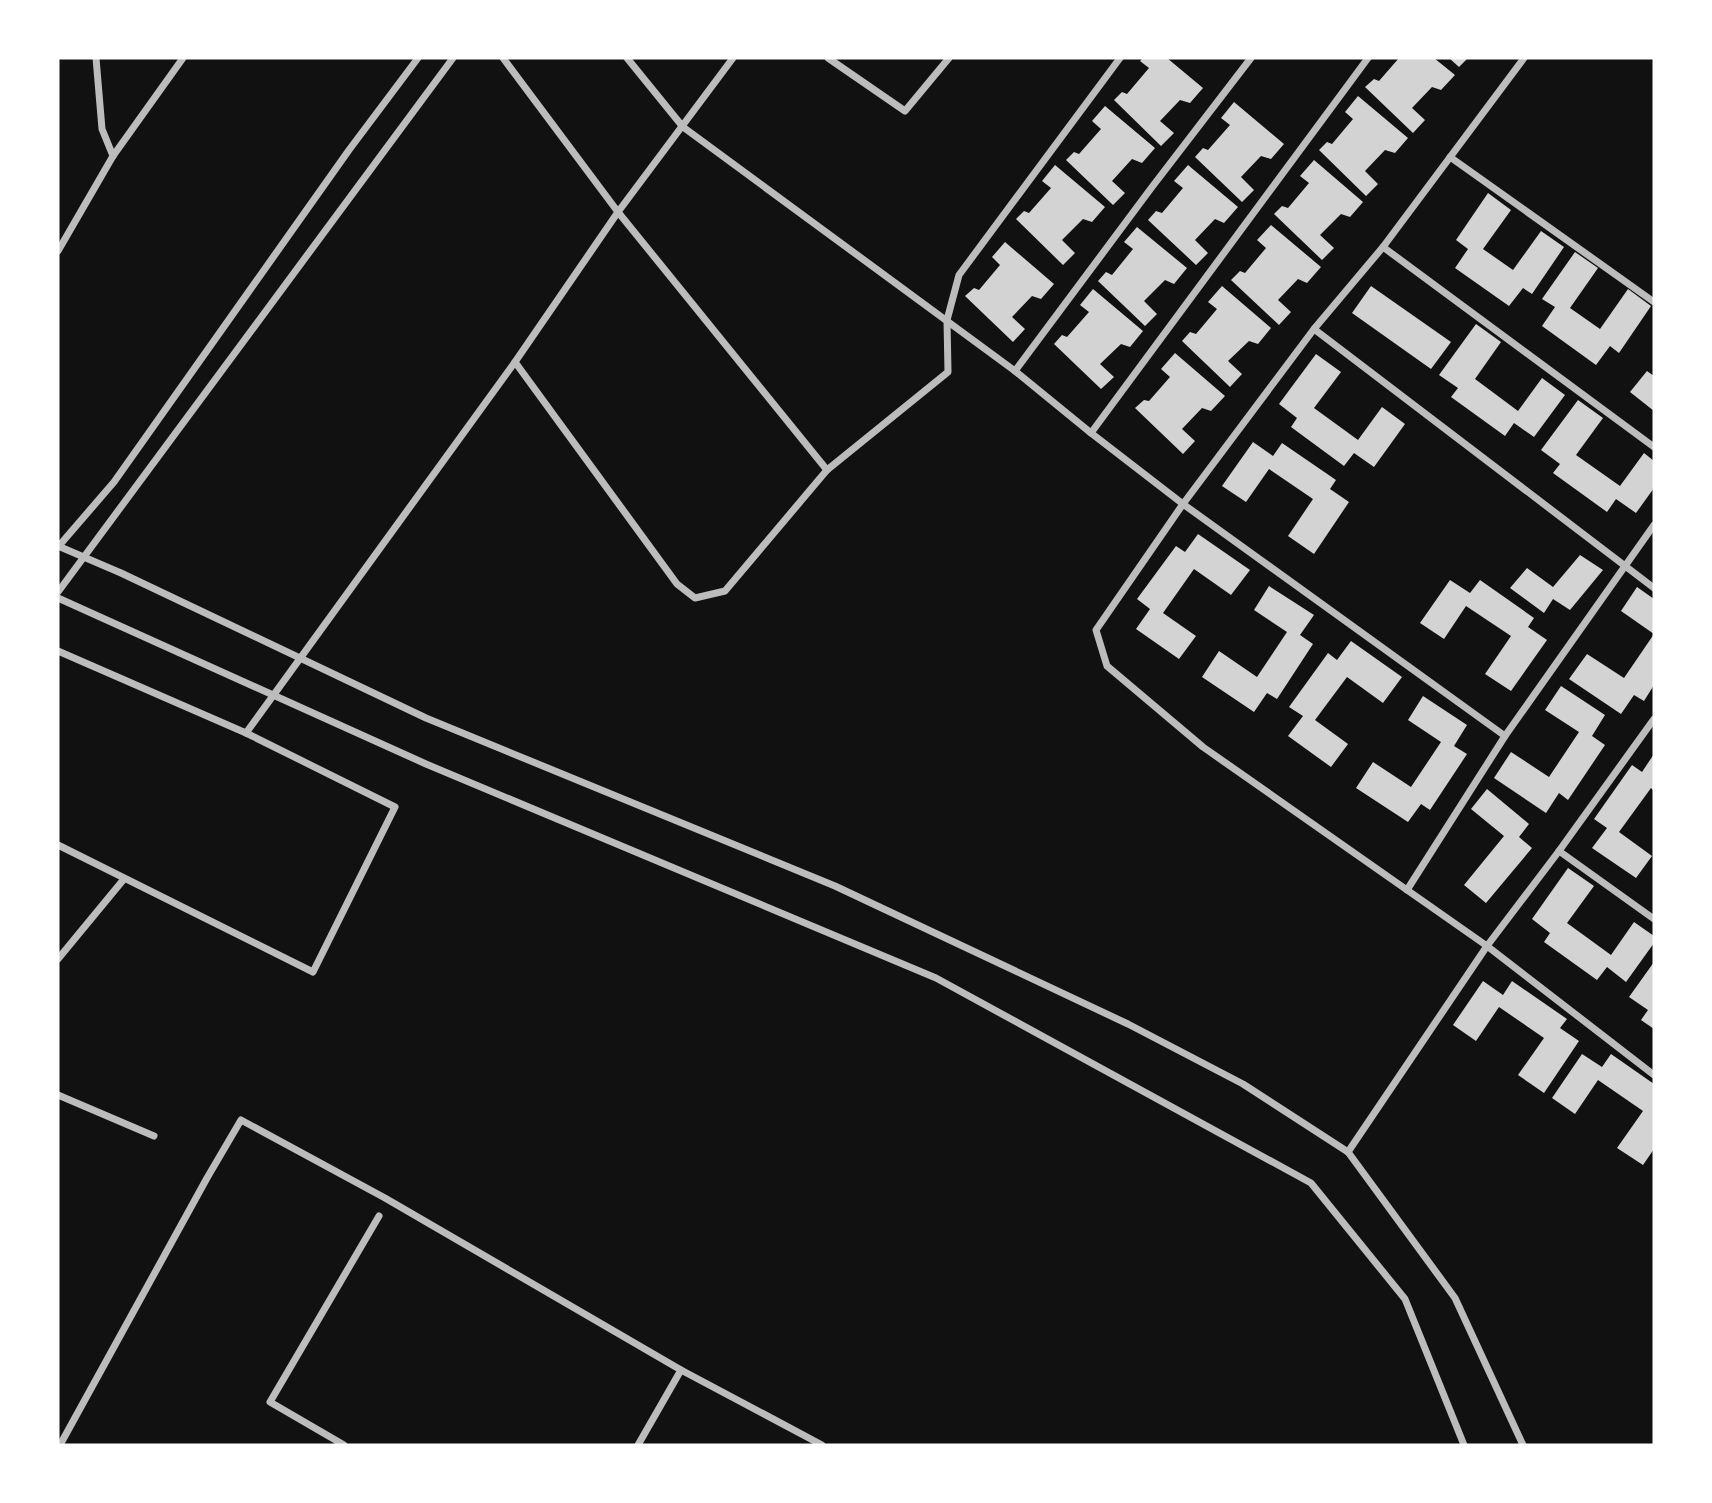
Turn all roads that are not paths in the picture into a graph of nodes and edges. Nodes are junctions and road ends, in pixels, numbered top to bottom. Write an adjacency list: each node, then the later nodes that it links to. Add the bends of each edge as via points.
1 (96, 58): 15 (street, via 102,129)
2 (183, 58): 15 (street)
3 (418, 58): 30 (street, via 114,482)
4 (453, 58): 31 (street)
5 (503, 58): 17 (street)
6 (627, 58): 14 (street)
7 (733, 58): 14 (street)
8 (828, 58): 9 (street, via 905,111)
9 (949, 58)
10 (1120, 58): 21 (street, via 959,275)
11 (1251, 58): 24 (street)
12 (1368, 58): 25 (street)
13 (1524, 58): 16 (street)
14 (683, 127): 17 (street); 21 (street)
15 (113, 156): 19 (street)
16 (1450, 157): 18 (street); 20 (street)
17 (618, 212): 23 (street); 27 (street)
18 (1383, 247): 22 (street); 26 (street)
19 (58, 251)
20 (1654, 302)
21 (947, 320): 24 (street); 27 (street, via 948,372)
22 (1314, 330): 28 (street); 32 (street)
23 (515, 362): 27 (street, via 677,584 695,598 725,591); 37 (street)
24 (1015, 371): 25 (street)
25 (1091, 433): 28 (street)
26 (1654, 447)
27 (827, 470)
28 (1183, 505): 41 (street); 45 (street, via 1096,630 1107,666 1203,747)
29 (1654, 525): 32 (street)
30 (58, 547): 31 (street)
31 (84, 558): 34 (street); 37 (street)
32 (1625, 567): 33 (street); 41 (street)
33 (1654, 588)
34 (58, 592)
35 (58, 598): 38 (street)
36 (58, 651): 40 (street)
37 (299, 658): 38 (street); 52 (street, via 426,719 835,886 1128,1024 1243,1084)
38 (273, 695): 40 (street); 59 (street, via 936,978 1311,1184 1405,1299)
39 (1654, 719): 43 (street)
40 (246, 733): 44 (street, via 395,807 313,972)
41 (1505, 736): 45 (street)
42 (58, 845): 44 (street)
43 (1559, 851): 46 (street); 47 (street)
44 (124, 879): 48 (street)
45 (1407, 890): 47 (street)
46 (1653, 915)
47 (1487, 946): 49 (street); 52 (street)
48 (58, 959)
49 (1654, 1075)
50 (58, 1095): 51 (street)
51 (154, 1136)
52 (1348, 1153): 60 (street, via 1455,1298)
53 (379, 1216): 56 (street, via 271,1402)
54 (681, 1370): 55 (street, via 241,1120); 57 (street); 58 (street)
55 (60, 1445)
56 (344, 1445)
57 (638, 1445)
58 (821, 1445)
59 (1464, 1445)
60 (1523, 1445)

